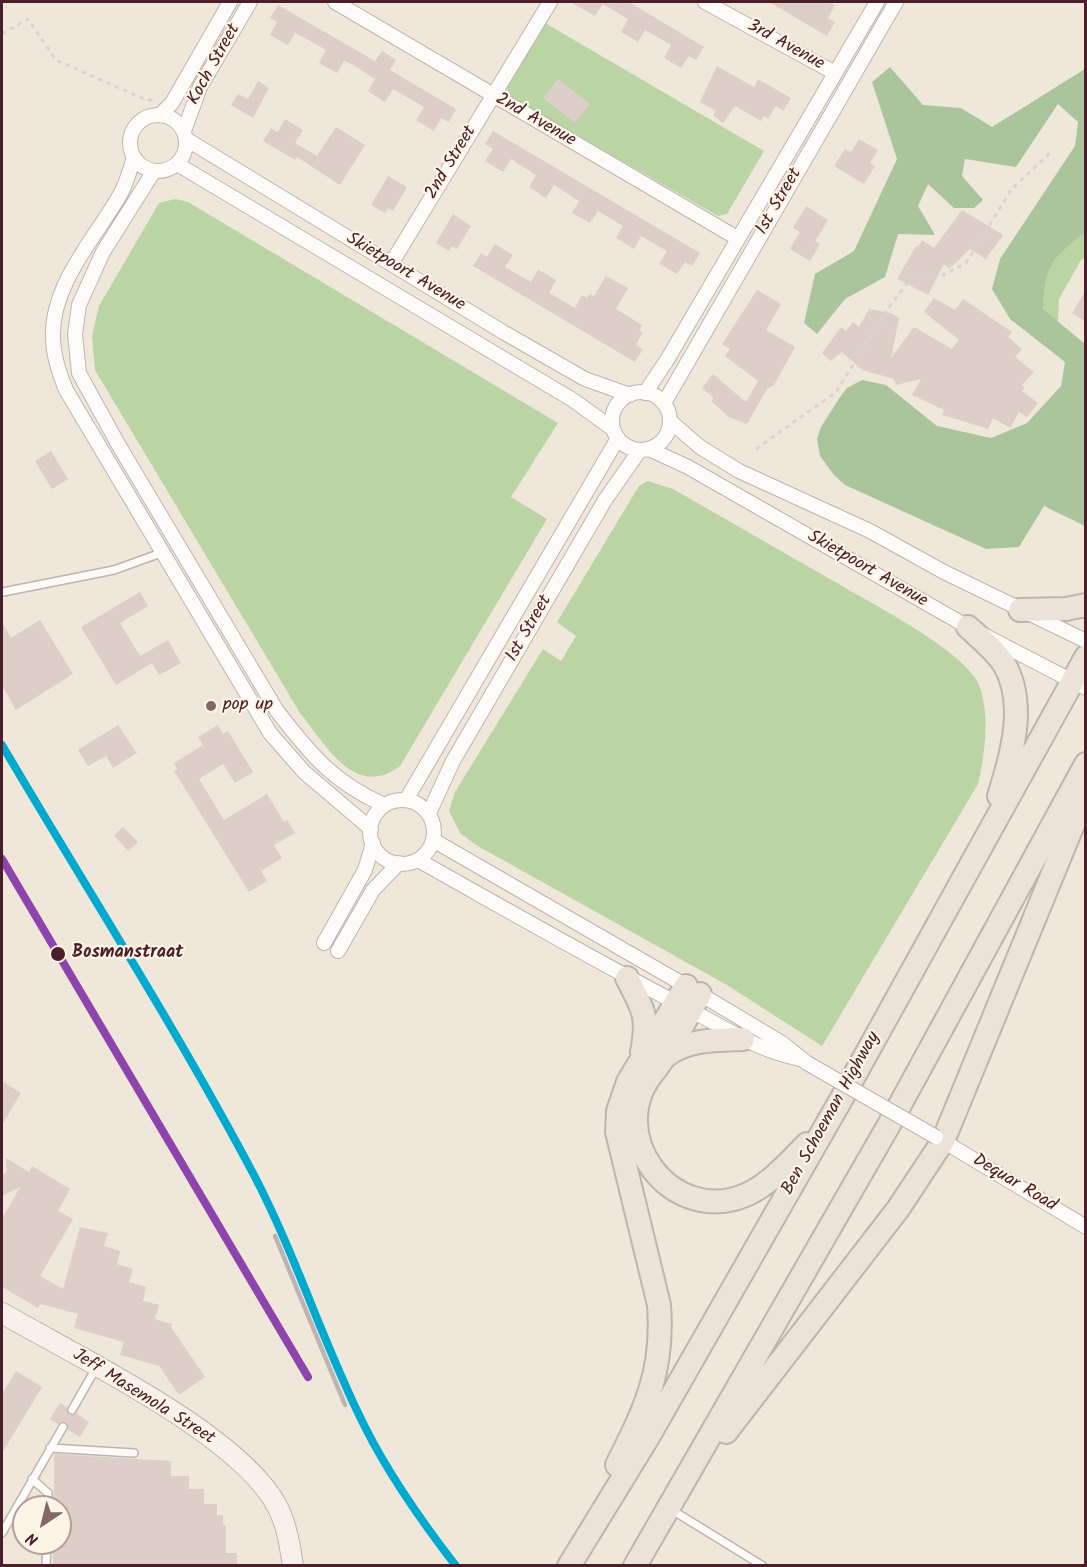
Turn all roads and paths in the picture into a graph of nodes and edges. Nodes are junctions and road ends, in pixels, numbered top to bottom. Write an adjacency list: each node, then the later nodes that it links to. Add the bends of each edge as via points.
1 (230, 2): 11 (street, Koch Street)
2 (250, 2): 13 (street, Koch Street, via 200,87)
3 (335, 2): 10 (street, 2nd Avenue)
4 (550, 2): 10 (street, 2nd Street)
5 (705, 2): 9 (street, 3rd Avenue)
6 (877, 2): 9 (street, 1st Street)
7 (896, 2): 22 (street, 1st Street)
8 (2, 34): 11 (path, via 28,19 56,60 141,98)
9 (835, 73): 18 (street, 1st Street)
10 (493, 96): 18 (street, 2nd Avenue); 19 (street, 2nd Street)
11 (172, 103): 12 (street, Koch Street)
12 (160, 115): 13 (street, via 178,123); 15 (street, via 137,123 131,134)
13 (185, 135): 16 (street, via 183,157); 19 (street, Skietpoort Avenue)
14 (1050, 153): 26 (path, via 1011,190 966,263 942,276 924,279 915,273 836,392)
15 (134, 158): 17 (street, via 142,167); 27 (street, via 122,191 59,299 52,335 57,368 66,390)
16 (177, 164): 17 (street); 24 (street, Skietpoort Avenue, via 573,400)
17 (154, 171): 38 (street, via 103,252 79,305 75,334 79,373 278,711 332,775)
18 (737, 238): 20 (street, 1st Street)
19 (391, 264): 21 (street, Skietpoort Avenue, via 585,379)
20 (645, 393): 21 (street); 22 (street)
21 (630, 395): 24 (street, via 617,405 612,420)
22 (664, 403): 23 (street)
23 (670, 421): 25 (street, via 664,439); 30 (street, Skietpoort Avenue, via 700,447 739,471 870,531)
24 (616, 433): 25 (street, via 623,444); 37 (street, 1st Street)
25 (644, 449): 31 (street, Skietpoort Avenue, via 688,467); 39 (street, 1st Street, via 599,510 453,761)
26 (756, 449)
27 (161, 553): 28 (lane, via 114,570); 40 (street, via 270,733 304,772)
28 (3, 592)
29 (1086, 605): 30 (main road)
30 (1020, 610): 32 (street, Skietpoort Avenue)
31 (968, 627): 34 (street, Skietpoort Avenue); 41 (main road, via 1003,662 1017,700 1005,778)
32 (1086, 641)
33 (1086, 657): 34 (main road, Ben Schoeman Highway)
34 (1079, 684): 41 (main road, Ben Schoeman Highway)
35 (1086, 764): 63 (main road, via 890,1123)
36 (1086, 793): 54 (main road)
37 (406, 800): 38 (street); 39 (street)
38 (384, 805): 40 (street, via 375,816)
39 (429, 813): 42 (street)
40 (372, 836): 44 (street, via 381,856); 45 (street, via 362,876)
41 (986, 837): 53 (main road, Ben Schoeman Highway)
42 (433, 840): 43 (street); 48 (street)
43 (418, 860): 44 (street); 47 (street)
44 (399, 863): 46 (street, via 374,890)
45 (324, 943)
46 (338, 951)
47 (627, 978): 48 (street); 52 (main road, via 644,1010 647,1025)
48 (688, 998): 49 (street); 50 (main road); 51 (street, via 782,1043); 52 (main road)
49 (742, 1039): 50 (main road, via 707,1040); 51 (street, via 772,1053)
50 (666, 1055): 53 (main road, via 638,1096 635,1116 639,1145 649,1168 659,1178 694,1198 724,1201 747,1194 774,1178 812,1140)
51 (805, 1061): 54 (street, Dequar Road, bridge)
52 (640, 1062): 68 (main road, via 624,1092 617,1132 659,1305 657,1370 622,1455)
53 (843, 1096): 68 (main road, Ben Schoeman Highway, via 641,1449)
54 (939, 1139): 55 (street, Dequar Road); 63 (main road, via 898,1209)
55 (1086, 1227)
56 (2, 1313): 57 (main road, Jeff Masemola Street)
57 (96, 1368): 58 (lane); 67 (main road, Jeff Masemola Street, via 168,1409 236,1457 278,1508)
58 (72, 1410)
59 (63, 1426): 60 (lane)
60 (50, 1448): 61 (lane); 62 (lane)
61 (134, 1453)
62 (32, 1479): 64 (lane); 66 (lane)
63 (682, 1484): 65 (main road)
64 (48, 1495)
65 (669, 1508): 69 (main road); 70 (lane)
66 (2, 1533)
67 (293, 1566)
68 (568, 1566)
69 (635, 1566)
70 (763, 1566)

